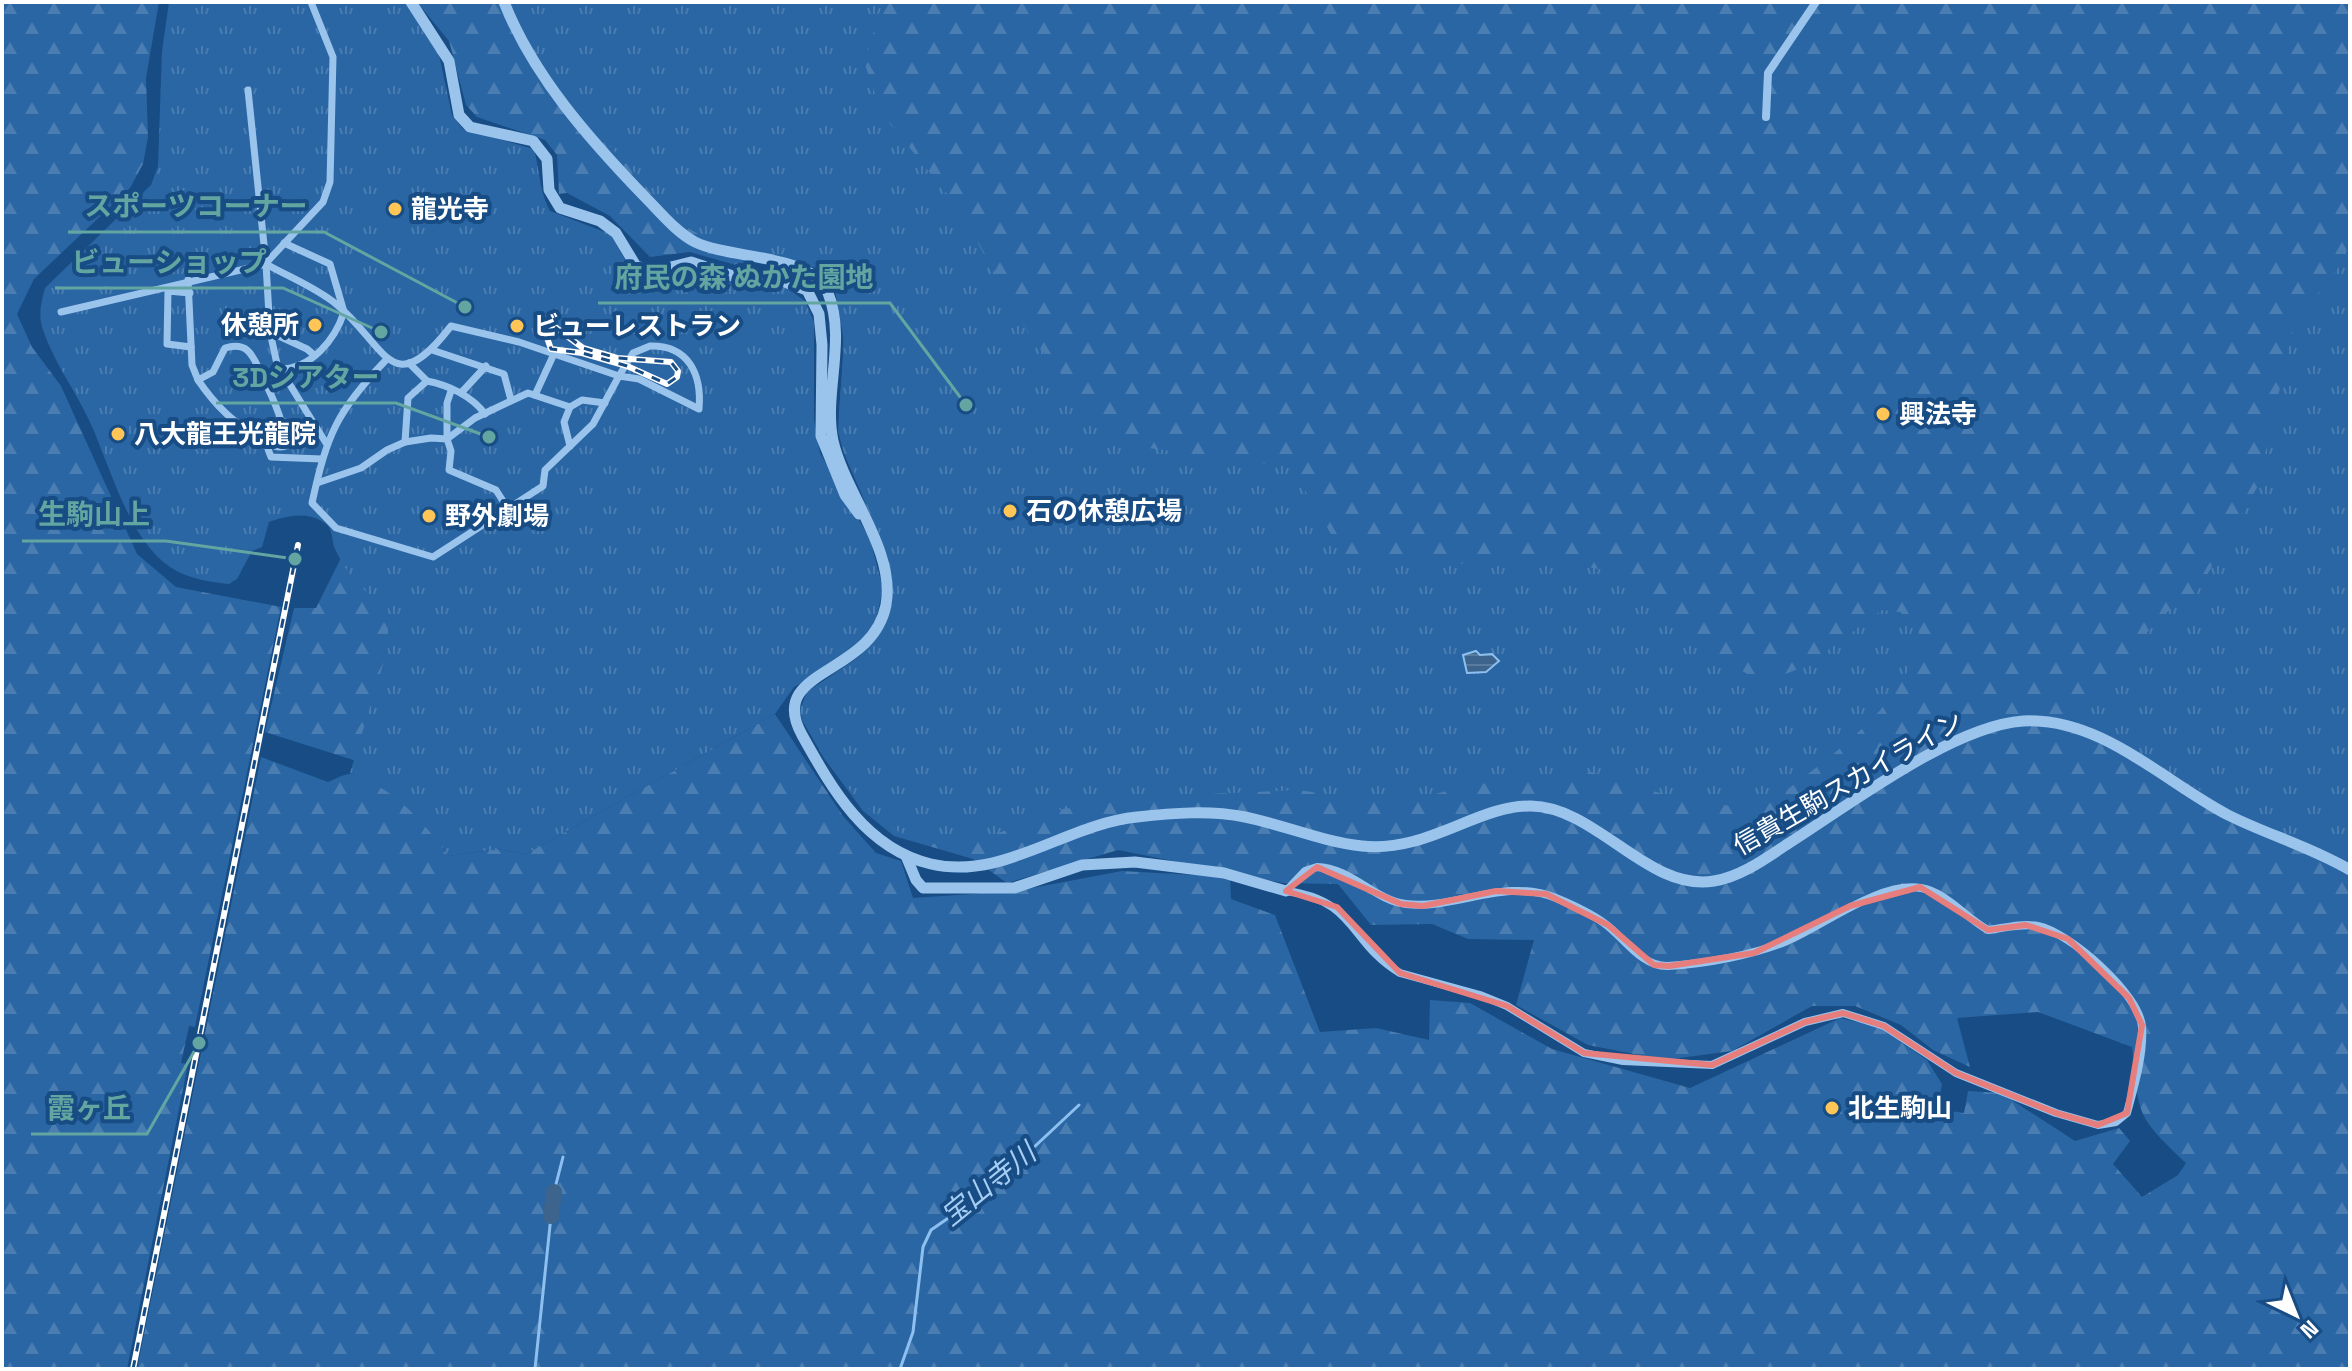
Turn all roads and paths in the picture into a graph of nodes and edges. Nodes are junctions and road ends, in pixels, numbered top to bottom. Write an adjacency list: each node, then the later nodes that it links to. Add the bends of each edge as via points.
1 (311, 2): 7 (street, via 333,57 332,165 323,202)
2 (411, 2): 41 (street, via 449,61 459,115 470,127 533,141 547,159 549,190 560,208 600,221 616,233 636,266 655,271 691,262 742,279 782,281 807,290 819,314 822,345 821,436 853,511)
3 (504, 2): 41 (street, 信貴生駒スカイライン, via 515,32 558,98 671,223 694,241 813,273 827,289 834,319 832,433)
4 (1816, 2): 6 (street, via 1768,73)
5 (248, 90): 8 (street)
6 (1766, 117)
7 (284, 243): 8 (street); 12 (street, via 330,264)
8 (266, 264): 9 (street); 12 (street); 13 (street)
9 (188, 280): 10 (street); 11 (street)
10 (190, 293): 14 (street); 14 (street, via 168,291 167,344)
11 (61, 312)
12 (344, 312): 16 (street, via 337,332); 18 (street)
13 (270, 332): 16 (street); 21 (street)
14 (191, 347): 23 (street)
15 (432, 350): 17 (street, via 451,326); 19 (street, via 423,360); 20 (street)
16 (314, 355): 21 (street, via 293,369)
17 (553, 356): 22 (street); 27 (street)
18 (386, 360): 19 (street); 36 (street, via 348,400)
19 (409, 363): 24 (street)
20 (486, 366): 26 (street); 28 (street, via 504,374)
21 (280, 369): 36 (street)
22 (619, 376): 22 (street, via 651,384 699,409 701,384 680,354 666,346 633,353); 29 (street)
23 (198, 380): 32 (street, via 213,372 225,348 249,350); 34 (street, via 231,418)
24 (427, 381): 25 (street); 35 (street, via 408,398)
25 (451, 391): 26 (street); 33 (street)
26 (461, 393): 31 (street)
27 (535, 395): 28 (street); 30 (street)
28 (511, 400): 31 (street)
29 (605, 403): 30 (street, via 582,400); 37 (street)
30 (570, 407): 37 (street, via 564,422)
31 (485, 414): 33 (street)
32 (281, 421): 34 (street, via 270,425); 34 (street, via 292,428 293,437 284,446)
33 (447, 439): 35 (street); 40 (street, via 449,470 496,490)
34 (270, 441): 38 (street, via 271,457)
35 (405, 442): 39 (street, via 361,468)
36 (326, 443): 38 (street)
37 (570, 446): 40 (street, via 545,470 543,486)
38 (322, 459): 39 (street)
39 (317, 483): 40 (street, via 312,503 336,528 433,557)
40 (508, 509)
41 (863, 517): 42 (street, 信貴生駒スカイライン, via 887,578 885,613 863,649 799,691 792,713 857,819 873,837)
42 (906, 856): 43 (street, 信貴生駒スカイライン, via 959,869 992,865 1105,821 1209,813 1362,846 1395,845 1531,806 1575,818 1682,880 1714,881 1765,858 1951,742 1990,726 2025,721 2057,723 2100,737 2229,815); 44 (street, via 923,888 1014,888 1072,868 1135,862 1232,874)
43 (2350, 870)
44 (1286, 891): 44 (street, via 1305,871 1330,867 1401,904 1423,906 1496,891 1546,894 1608,925 1654,965 1669,966 1762,950 1850,906 1920,887 1988,930 2039,926 2068,939 2129,998 2142,1025 2127,1113 2116,1122 2098,1125 2056,1113 1956,1073 1884,1026 1843,1013 1805,1022 1712,1065 1623,1061 1584,1053 1507,1006 1400,973 1337,907 1311,894)

